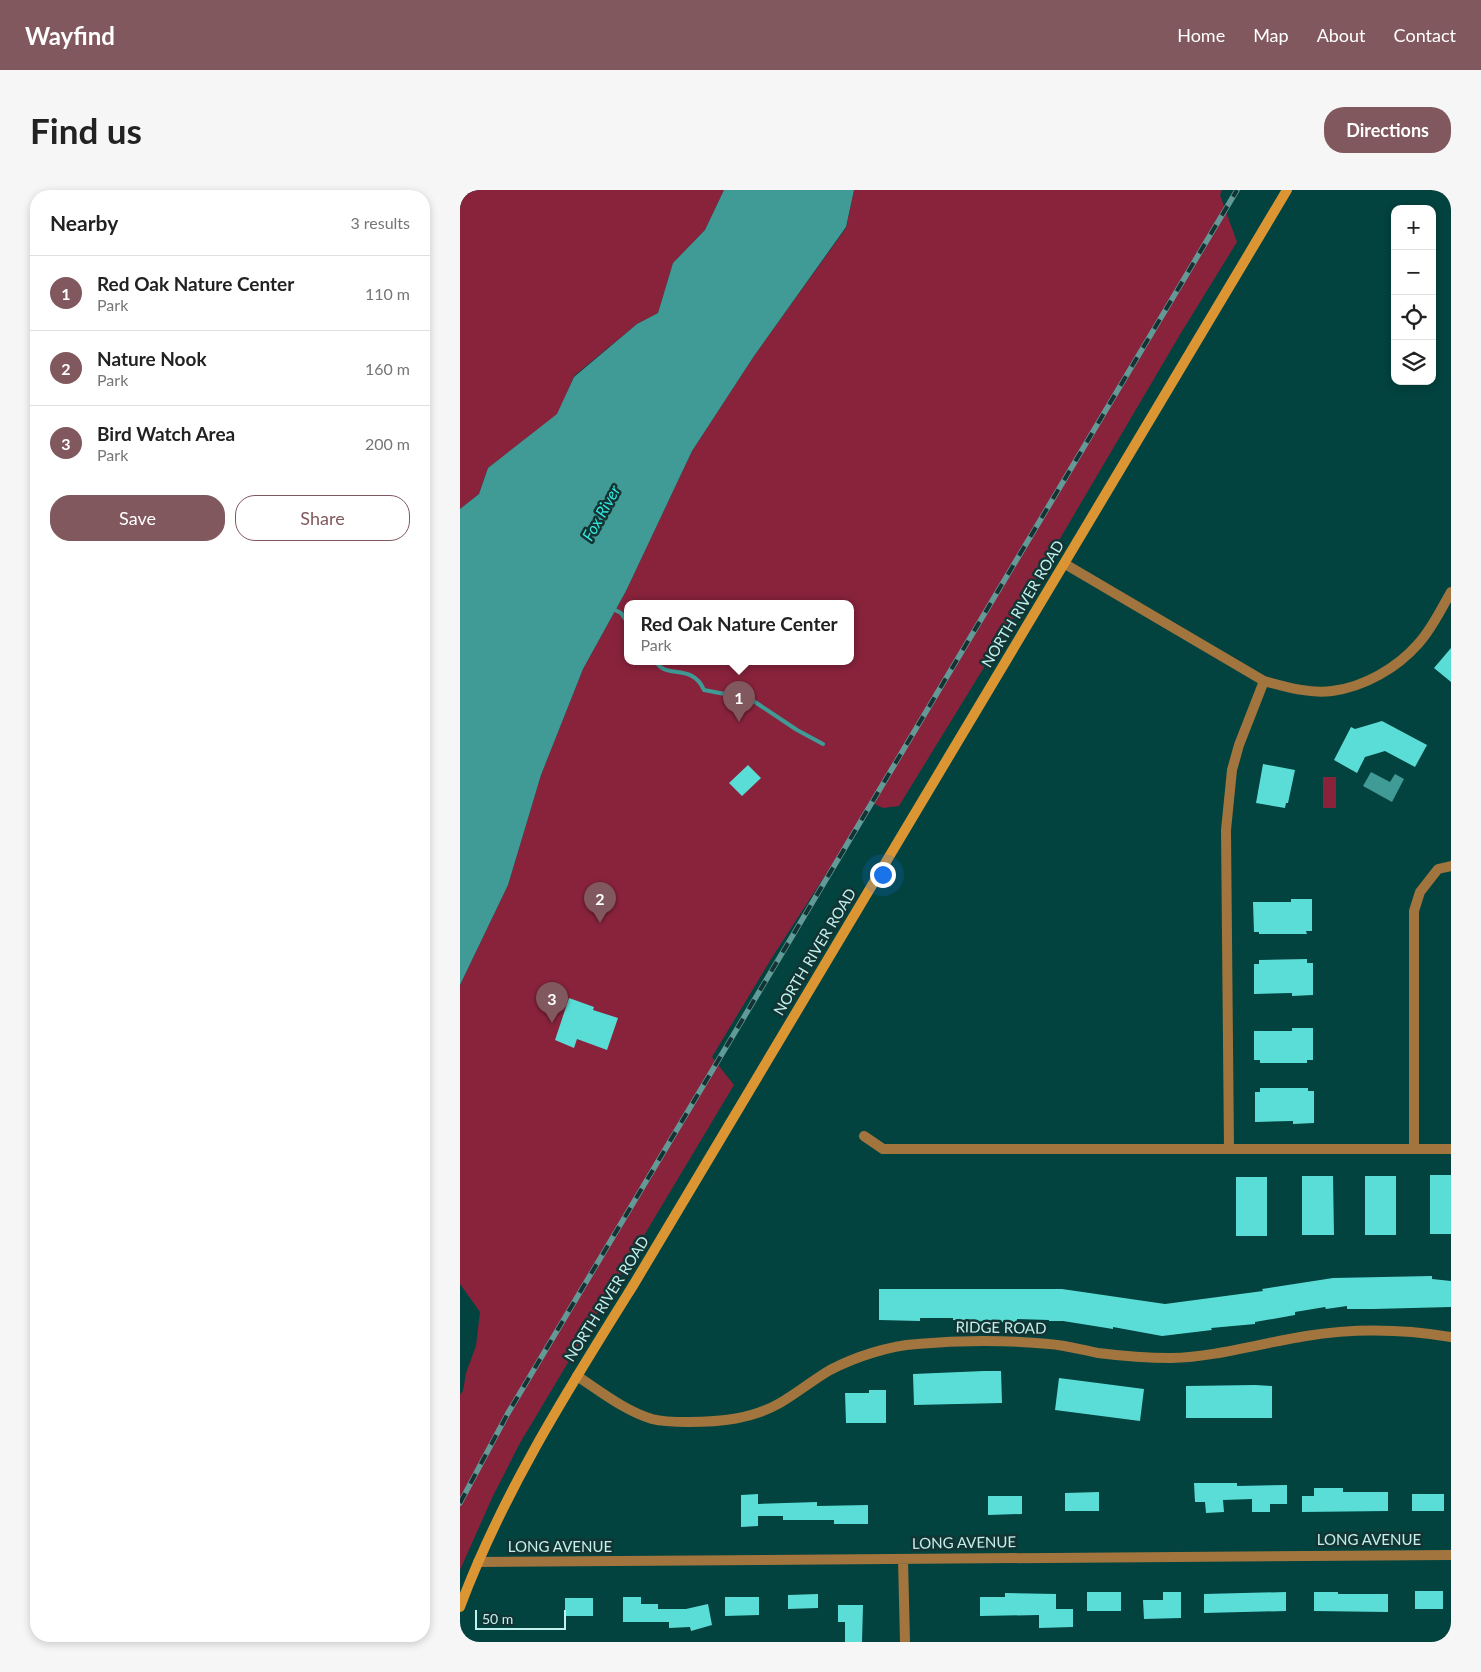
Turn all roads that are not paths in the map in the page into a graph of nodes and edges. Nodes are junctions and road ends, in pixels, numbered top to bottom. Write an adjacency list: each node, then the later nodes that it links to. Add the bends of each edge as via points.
1 (1287, 190): 2 (main road, NORTH RIVER ROAD)
2 (1065, 564): 4 (street); 11 (main road, NORTH RIVER ROAD)
3 (1451, 592): 4 (street, via 1419,644 1394,666 1358,685 1332,691 1297,690)
4 (1264, 681): 8 (street, via 1232,770 1226,830)
5 (1451, 866): 9 (street, via 1438,869 1420,892 1414,911)
6 (864, 1136): 8 (street, via 883,1149)
7 (1451, 1148): 9 (street)
8 (1229, 1149): 9 (street)
9 (1414, 1149)
10 (1451, 1336): 11 (street, RIDGE ROAD, via 1374,1330 1340,1332 1173,1358 1099,1353 1041,1343 915,1344 886,1349 830,1370 781,1402 746,1418 709,1422 652,1419)
11 (577, 1376): 14 (main road, NORTH RIVER ROAD, via 518,1479)
12 (1451, 1555): 13 (street, LONG AVENUE)
13 (903, 1559): 14 (street, LONG AVENUE); 16 (street)
14 (478, 1562): 15 (main road, NORTH RIVER ROAD)
15 (460, 1607)
16 (904, 1642)

